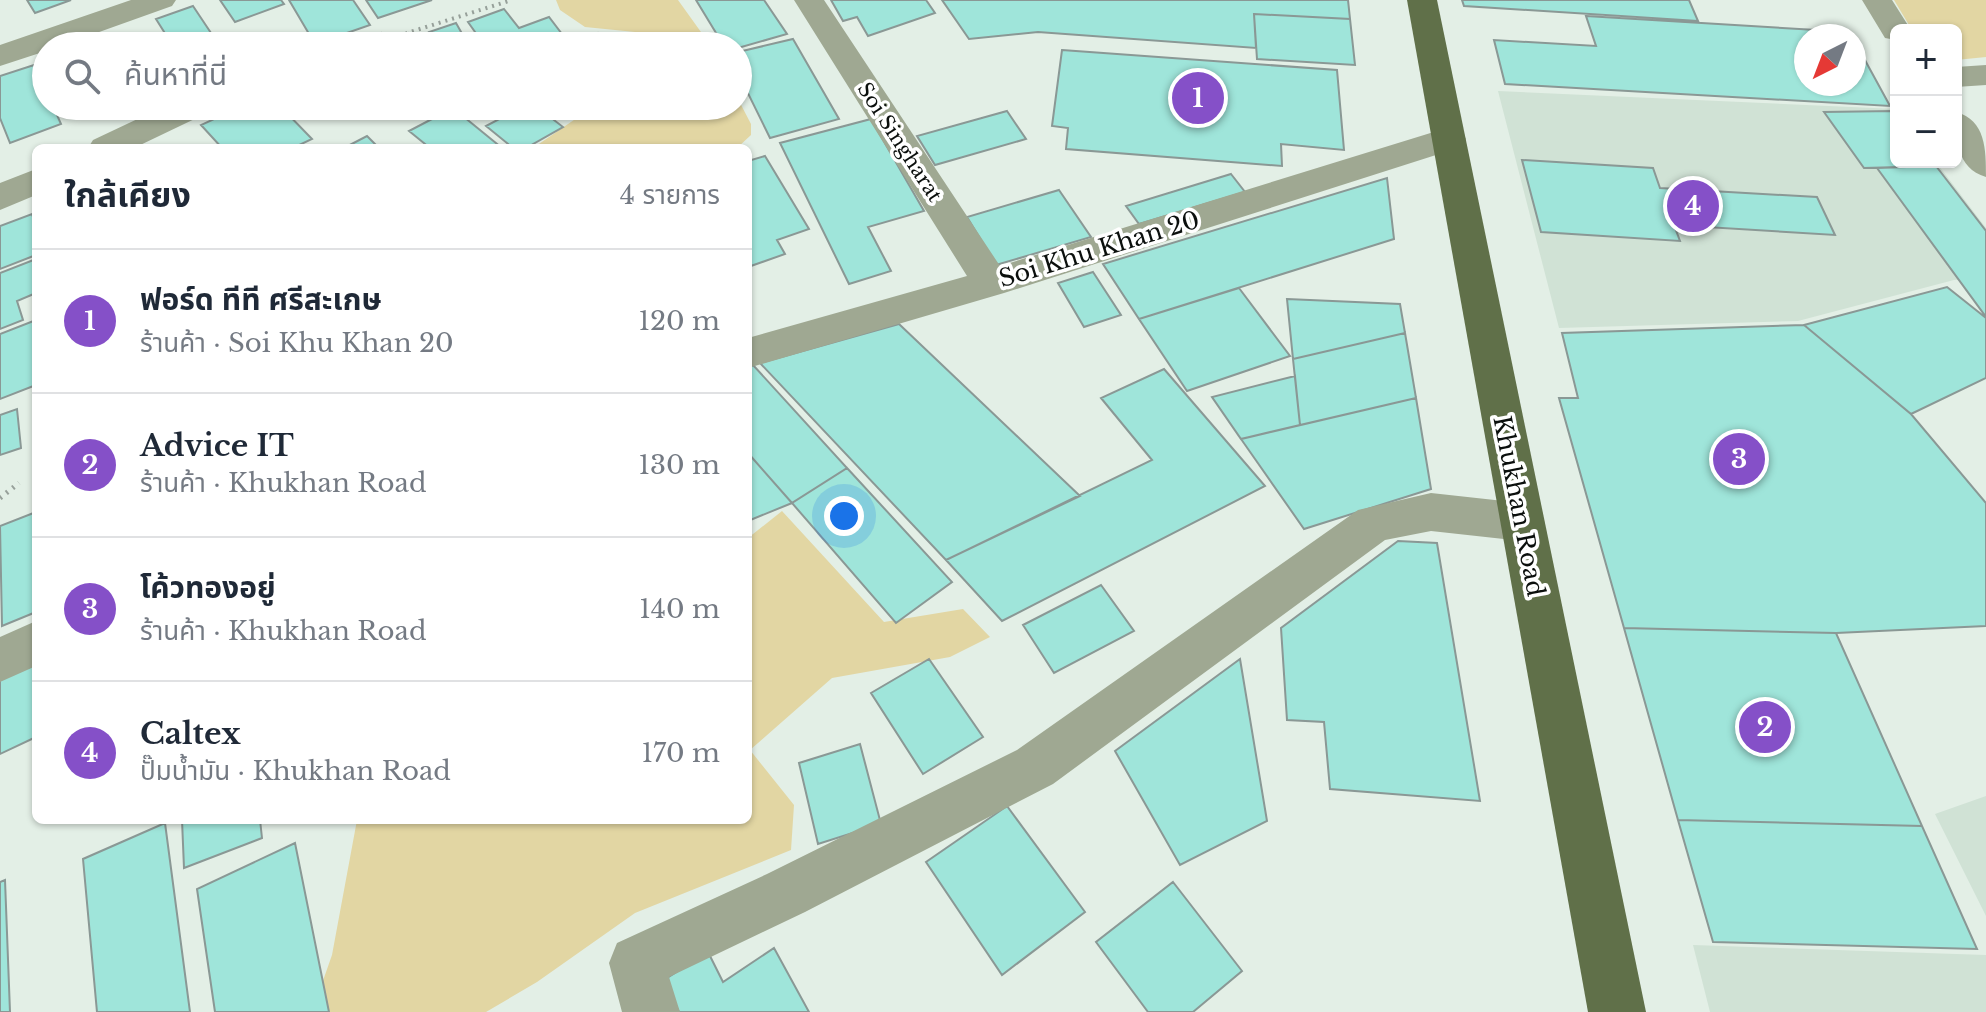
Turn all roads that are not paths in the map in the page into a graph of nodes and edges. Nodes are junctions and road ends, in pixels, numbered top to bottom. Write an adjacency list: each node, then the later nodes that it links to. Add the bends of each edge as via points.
1 (161, 0): 6 (street)
2 (809, 0): 18 (street, Soi Singharat)
3 (1422, 0): 13 (main road, Khukhan Road)
4 (1877, 0): 5 (street)
5 (1892, 24)
6 (69, 32)
7 (32, 45): 8 (street)
8 (0, 56)
9 (1986, 75): 10 (street)
10 (1962, 77)
11 (164, 120): 14 (street)
12 (1962, 131): 15 (street)
13 (1449, 139): 18 (street, Soi Khu Khan 20); 20 (main road, Khukhan Road)
14 (113, 144)
15 (1986, 165)
16 (32, 183): 17 (street)
17 (0, 198)
18 (991, 283): 19 (street, Soi Khu Khan 20)
19 (752, 352)
20 (1522, 522): 23 (street, via 1431,512 1374,523 1035,767 637,963); 24 (main road, Khukhan Road)
21 (32, 645): 22 (street)
22 (0, 660)
23 (651, 1012)
24 (1617, 1012)

